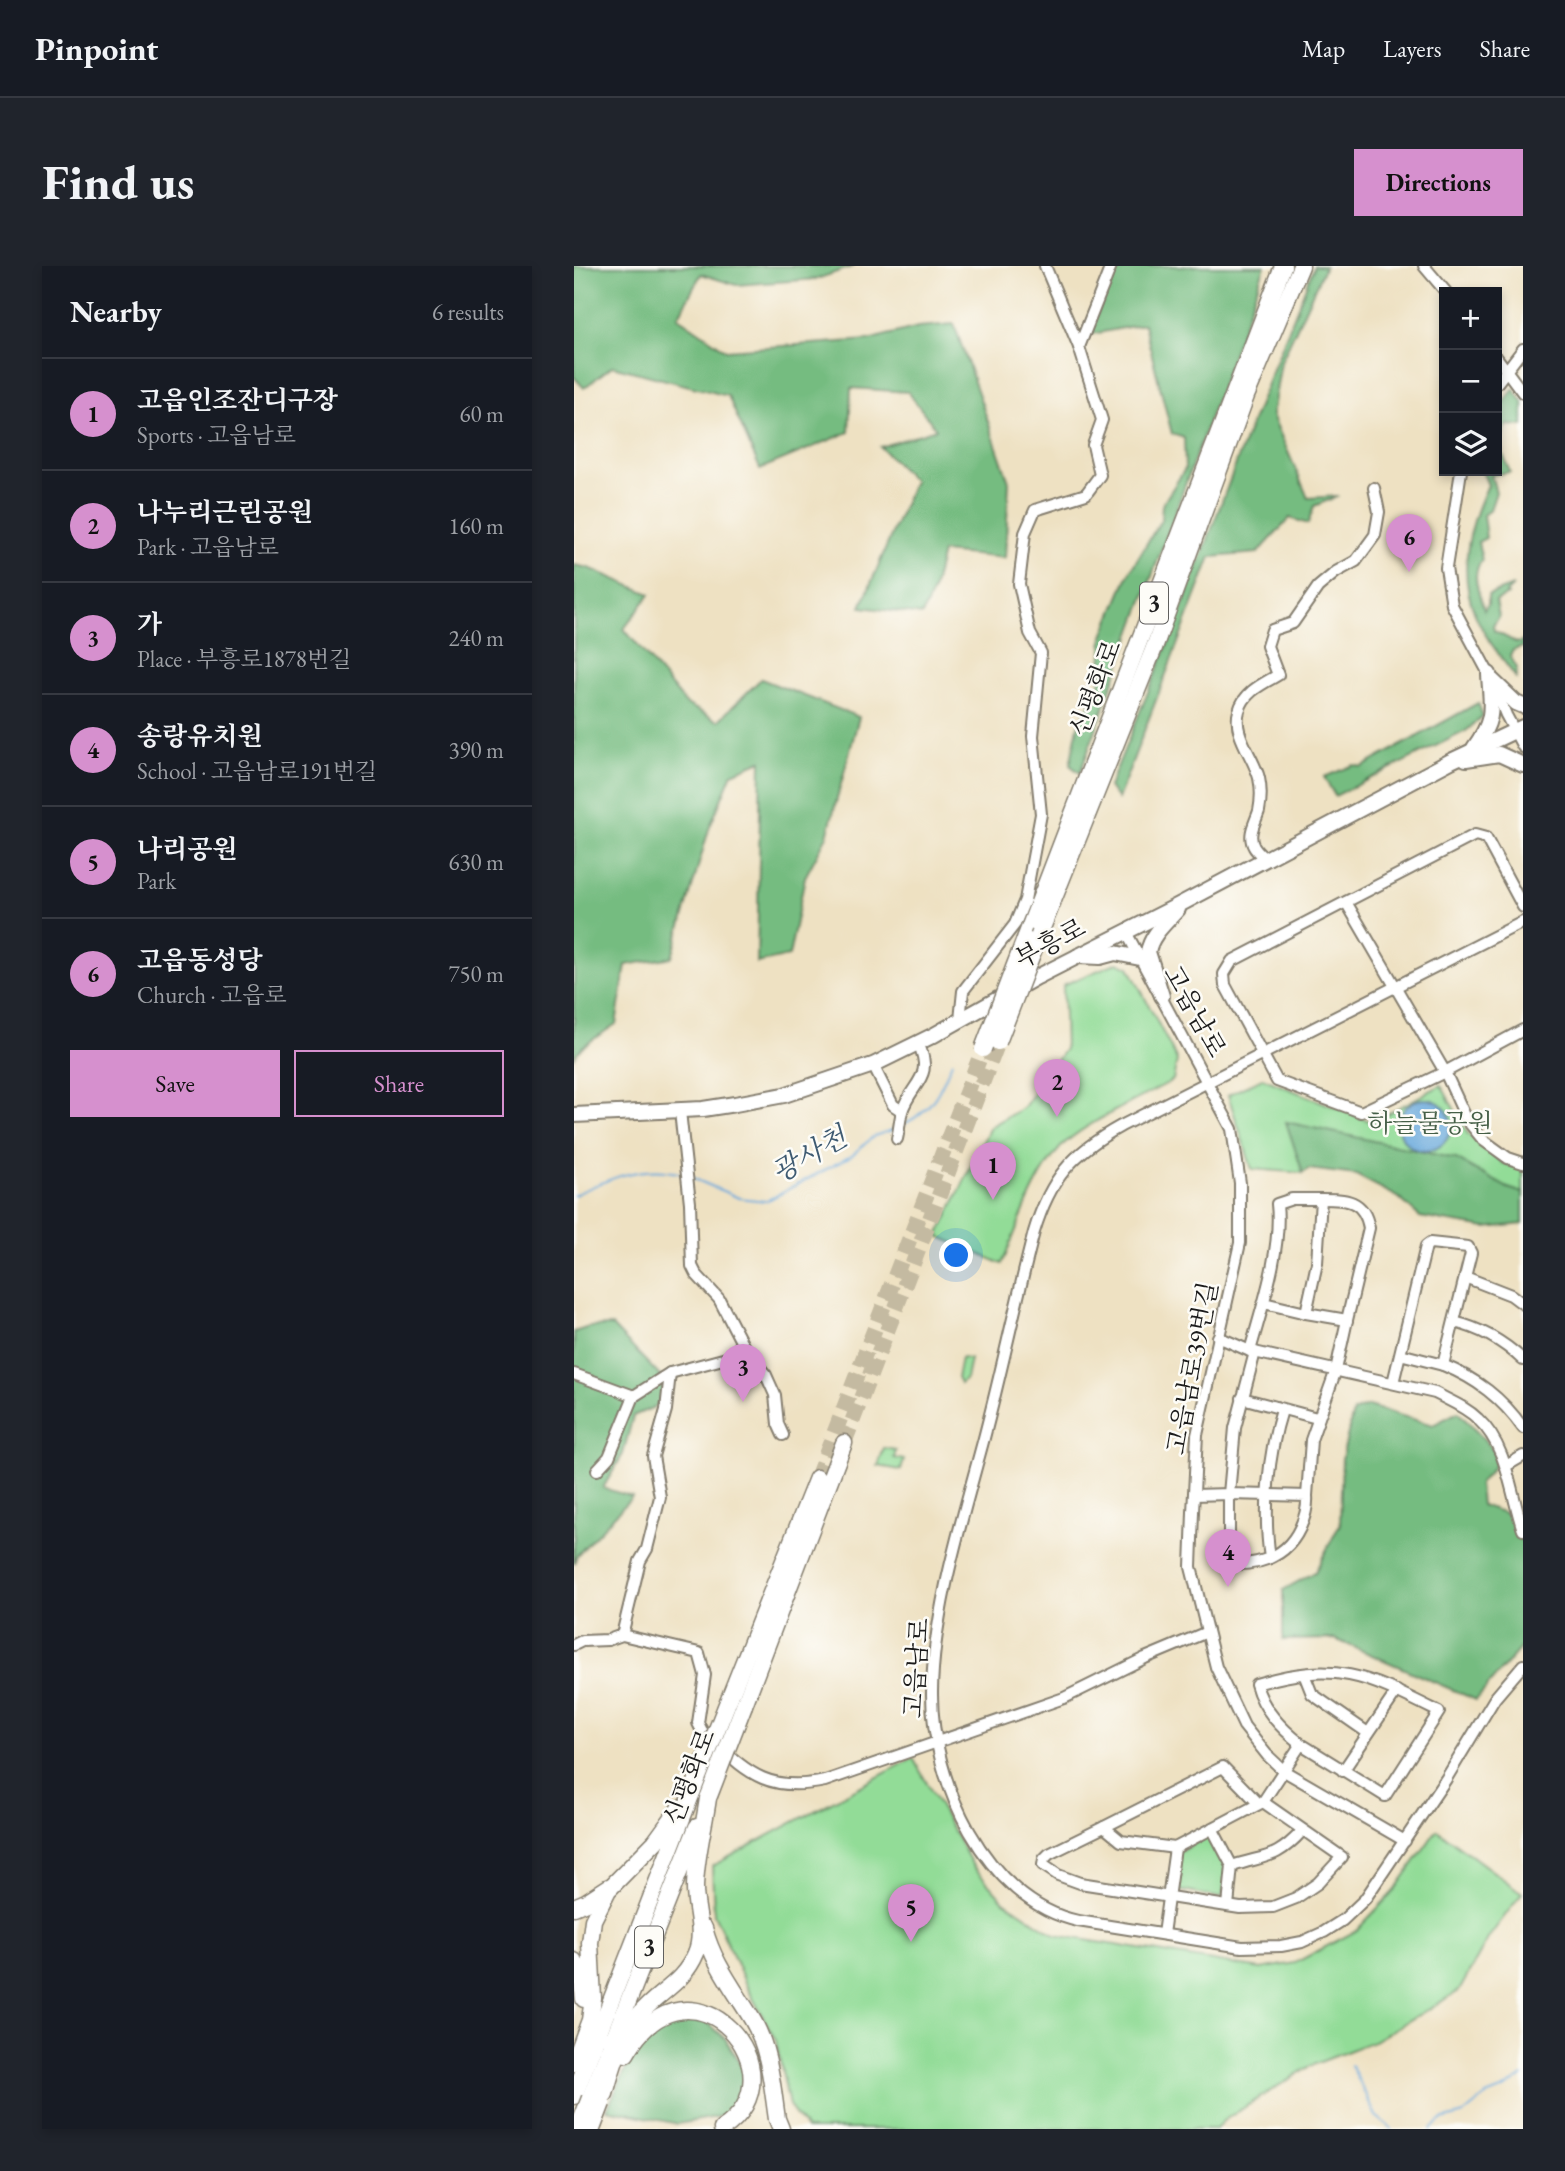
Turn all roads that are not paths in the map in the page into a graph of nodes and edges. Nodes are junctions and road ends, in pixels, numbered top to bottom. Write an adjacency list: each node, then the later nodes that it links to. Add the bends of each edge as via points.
1 (1045, 266): 9 (street)
2 (1111, 266): 9 (street)
3 (1277, 266): 8 (highway)
4 (1283, 266): 8 (highway, 신평화로 / 3)
5 (1424, 266): 7 (street)
6 (1300, 269): 30 (highway, 신평화로 / 3, via 1246,396 1154,648)
7 (1442, 287)
8 (1257, 332): 30 (highway, 신평화로 / 3)
9 (1079, 347): 35 (street, via 1102,420 1093,445 1100,475 1086,494 1035,510 1025,533 1019,584 1030,632 1041,653 1033,736 1041,814 1025,900 1015,924 962,991)
10 (1523, 349): 12 (street)
11 (1502, 365): 12 (street)
12 (1506, 370): 13 (street); 14 (street)
13 (1502, 376)
14 (1523, 393)
15 (1460, 476): 17 (street, via 1446,568 1452,606)
16 (1374, 488): 24 (street, via 1379,512 1375,535 1356,561 1318,587 1293,622 1272,631 1267,646 1278,675 1253,689 1237,714 1241,738 1259,775 1259,810 1251,829 1253,847)
17 (1491, 677): 18 (main road); 19 (street); 21 (main road, via 1493,710)
18 (1523, 706)
19 (1519, 728): 20 (street); 21 (main road, 부흥로)
20 (1523, 747)
21 (1471, 751): 22 (main road, 부흥로)
22 (1451, 761): 23 (main road, via 1499,754); 24 (main road, 부흥로)
23 (1523, 765)
24 (1265, 859): 26 (main road, 부흥로)
25 (1346, 902): 27 (street, 고읍남로, via 1475,835 1486,838); 33 (street); 39 (street, 고읍남로, via 1233,961 1224,974 1225,985)
26 (1183, 903): 29 (main road, 부흥로); 34 (main road, via 1154,934 1149,946)
27 (1523, 906)
28 (1523, 922): 33 (street)
29 (1126, 932): 31 (main road, 부흥로); 32 (street, 고읍남로)
30 (1032, 936): 38 (highway, 신평화로 / 3, bridge)
31 (1077, 956): 32 (main road, via 1115,953); 35 (main road, 부흥로)
32 (1140, 958): 34 (street, 고읍남로)
33 (1397, 986): 39 (street); 41 (street)
34 (1162, 996): 42 (street, 고읍남로)
35 (960, 1020): 37 (main road, 부흥로)
36 (1523, 1030): 41 (street, 고읍남로)
37 (918, 1043): 40 (main road, 부흥로); 44 (street, via 925,1057 922,1073)
38 (990, 1045)
39 (1262, 1055): 41 (street, 고읍남로, via 1277,1081 1361,1112); 42 (street)
40 (873, 1065): 43 (main road, 부흥로, via 784,1095); 44 (street, via 893,1105)
41 (1445, 1072): 47 (street, via 1467,1120 1483,1140)
42 (1208, 1082): 55 (street, 고읍남로39번길, via 1232,1129 1240,1183 1240,1243); 92 (street, 고읍남로, via 1093,1142 1065,1168 1042,1207 949,1573 933,1678)
43 (680, 1111): 45 (main road, 부흥로); 56 (street, via 692,1266 719,1299)
44 (902, 1111): 46 (street)
45 (574, 1115)
46 (897, 1139)
47 (1523, 1163)
48 (1321, 1199): 50 (street, via 1277,1204); 52 (street, via 1317,1263); 53 (street, via 1353,1202 1367,1216 1369,1228)
49 (1465, 1277): 51 (street); 54 (street); 58 (street, via 1471,1253 1468,1247 1426,1246)
50 (1264, 1303): 52 (street); 57 (street)
51 (1523, 1304)
52 (1306, 1312): 53 (street)
53 (1347, 1320): 61 (street)
54 (1454, 1322): 59 (street, via 1492,1337); 60 (street)
55 (1218, 1337): 57 (street); 79 (street, 고읍남로39번길, via 1197,1435)
56 (746, 1351): 62 (street); 72 (street, via 771,1385)
57 (1253, 1351): 61 (street); 66 (street)
58 (1400, 1354): 60 (street); 64 (street)
59 (1523, 1360)
60 (1443, 1365): 69 (street, via 1482,1384)
61 (1336, 1370): 64 (street); 70 (street)
62 (670, 1373): 65 (street); 85 (street, via 666,1410 653,1456 660,1497)
63 (574, 1374): 65 (street)
64 (1393, 1383): 75 (street, via 1435,1393 1469,1412 1493,1437)
65 (634, 1396): 76 (street, via 609,1457)
66 (1242, 1398): 68 (street); 78 (street)
67 (1523, 1407): 69 (street)
68 (1282, 1410): 70 (street); 80 (street, via 1274,1435)
69 (1513, 1413): 71 (street)
70 (1317, 1418): 81 (street)
71 (1523, 1429)
72 (783, 1435)
73 (844, 1443): 90 (highway, 신평화로 / 3)
74 (1523, 1456): 75 (street)
75 (1506, 1466): 82 (street)
76 (597, 1470)
77 (817, 1478): 90 (highway, 신평화로 / 3)
78 (1229, 1494): 79 (street); 80 (street); 83 (street, via 1228,1540 1233,1564)
79 (1194, 1495): 84 (street, 고읍남로39번길, via 1191,1567)
80 (1268, 1495): 81 (street); 83 (street)
81 (1307, 1496): 83 (street, via 1297,1534 1287,1549)
82 (1523, 1530)
83 (1270, 1558)
84 (1207, 1632): 92 (street, via 1064,1698); 94 (street, 고읍남로39번길, via 1216,1667 1244,1726)
85 (622, 1635): 86 (street); 92 (street, via 699,1653 705,1675 698,1723 760,1778 801,1786 825,1781)
86 (574, 1645)
87 (1523, 1665): 102 (street, 고읍남로, via 1495,1698)
88 (1304, 1674): 89 (street, via 1345,1672); 91 (street, via 1312,1694); 93 (street, via 1256,1684 1281,1727)
89 (1397, 1691): 91 (street); 95 (street, via 1439,1712 1385,1796)
90 (736, 1702): 96 (highway, 신평화로 / 3, bridge); 97 (highway, 신평화로 / 3, bridge)
91 (1368, 1733): 95 (street)
92 (936, 1741): 110 (street, 고읍남로, via 962,1816 991,1863 1024,1898 1066,1918)
93 (1301, 1744): 94 (street); 95 (street)
94 (1284, 1771): 98 (street); 102 (street, 고읍남로39번길)
95 (1343, 1771)
96 (693, 1790): 105 (highway, via 655,1842); 113 (highway, 신평화로 / 3)
97 (709, 1797): 107 (highway); 113 (highway, 신평화로 / 3)
98 (1261, 1803): 99 (street, via 1223,1767); 100 (street); 101 (street)
99 (1104, 1827): 103 (street, via 1121,1841); 106 (street, via 1049,1854 1043,1865 1080,1883)
100 (1212, 1828): 103 (street); 104 (street)
101 (1302, 1831): 104 (street, via 1273,1856); 108 (street, via 1342,1857 1318,1883 1273,1907)
102 (1405, 1841): 110 (street, 고읍남로, via 1365,1899 1324,1933 1302,1942 1242,1947)
103 (1175, 1848): 106 (street)
104 (1232, 1866): 108 (street)
105 (617, 1881): 109 (highway); 112 (highway, via 593,1920 590,2021)
106 (1168, 1897): 108 (street); 110 (street)
107 (696, 1898): 113 (highway, via 697,1952 676,1983 631,2026 610,2074); 119 (highway, via 721,1971 766,2050)
108 (1228, 1906)
109 (574, 1907)
110 (1163, 1934)
111 (574, 1961): 112 (highway, via 581,1973 585,2008)
112 (575, 2060)
113 (589, 2096): 115 (highway, 신평화로 / 3, bridge); 116 (highway, bridge); 118 (highway, via 651,2024 671,2012 703,2011 720,2019 750,2060 747,2103)
114 (574, 2118): 117 (street)
115 (578, 2129)
116 (592, 2129)
117 (598, 2129)
118 (722, 2129)
119 (781, 2129)

